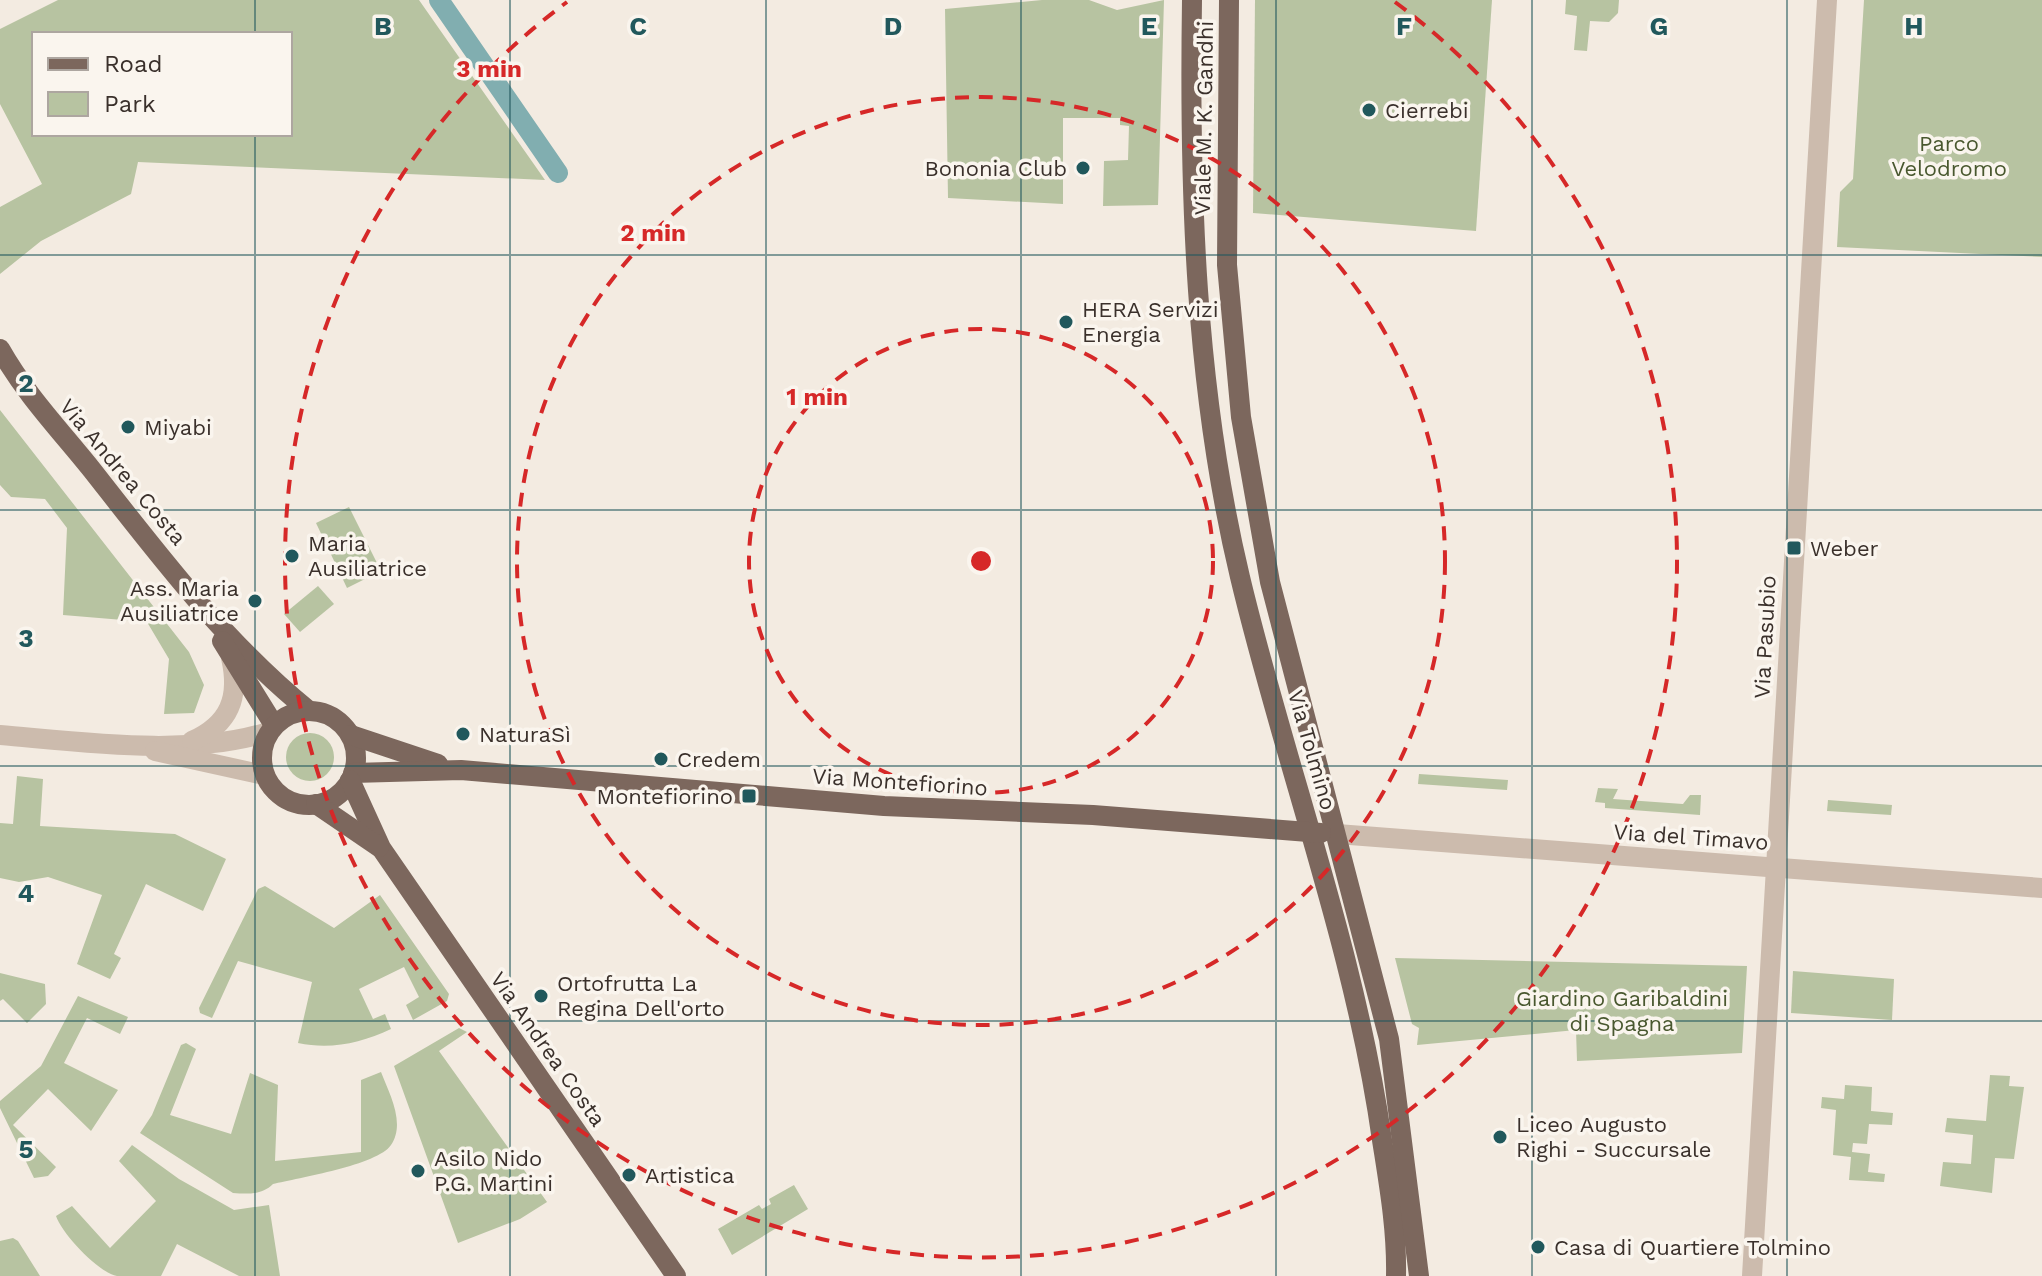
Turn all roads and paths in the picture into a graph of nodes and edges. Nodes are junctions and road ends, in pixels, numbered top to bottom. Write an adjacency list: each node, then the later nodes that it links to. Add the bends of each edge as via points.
1 (1192, 0): 4 (main road, Viale M. K. Gandhi)
2 (1229, 0): 5 (main road, Viale M. K. Gandhi)
3 (1827, 0): 22 (street, Via Pasubio)
4 (1193, 234): 19 (main road, Via Tolmino, via 1224,506)
5 (1226, 236): 20 (main road, Via Tolmino, via 1235,373 1259,527)
6 (0, 349): 7 (main road, Via Andrea Costa, via 22,387)
7 (185, 585): 8 (main road, Via Andrea Costa); 9 (main road, Via Andrea Costa, via 273,681)
8 (230, 654): 10 (main road, Via Andrea Costa); 13 (street, via 235,683 230,711 213,730)
9 (308, 710): 10 (main road, via 284,717); 12 (main road, via 330,715)
10 (271, 728): 13 (street, via 237,740); 16 (main road, via 261,761)
11 (0, 735): 14 (street)
12 (351, 735): 15 (main road, Via Montefiorino); 17 (main road)
13 (189, 743): 14 (street)
14 (128, 745): 16 (street)
15 (461, 770): 17 (main road, Via Montefiorino); 19 (main road, Via Montefiorino, via 884,806)
16 (264, 775): 18 (main road, via 285,799)
17 (352, 776): 18 (main road, via 337,795); 21 (main road, Via Andrea Costa)
18 (316, 804): 21 (main road, Via Andrea Costa)
19 (1310, 832): 20 (main road, Via Montefiorino); 25 (main road, Via Tolmino, via 1369,1048)
20 (1337, 834): 22 (street, Via del Timavo); 26 (main road, Via Tolmino, via 1389,1039)
21 (381, 848): 24 (main road, Via Andrea Costa)
22 (1776, 867): 23 (street, Via del Timavo); 27 (street, Via Pasubio)
23 (2042, 888)
24 (676, 1276)
25 (1396, 1276)
26 (1419, 1276)
27 (1752, 1276)

